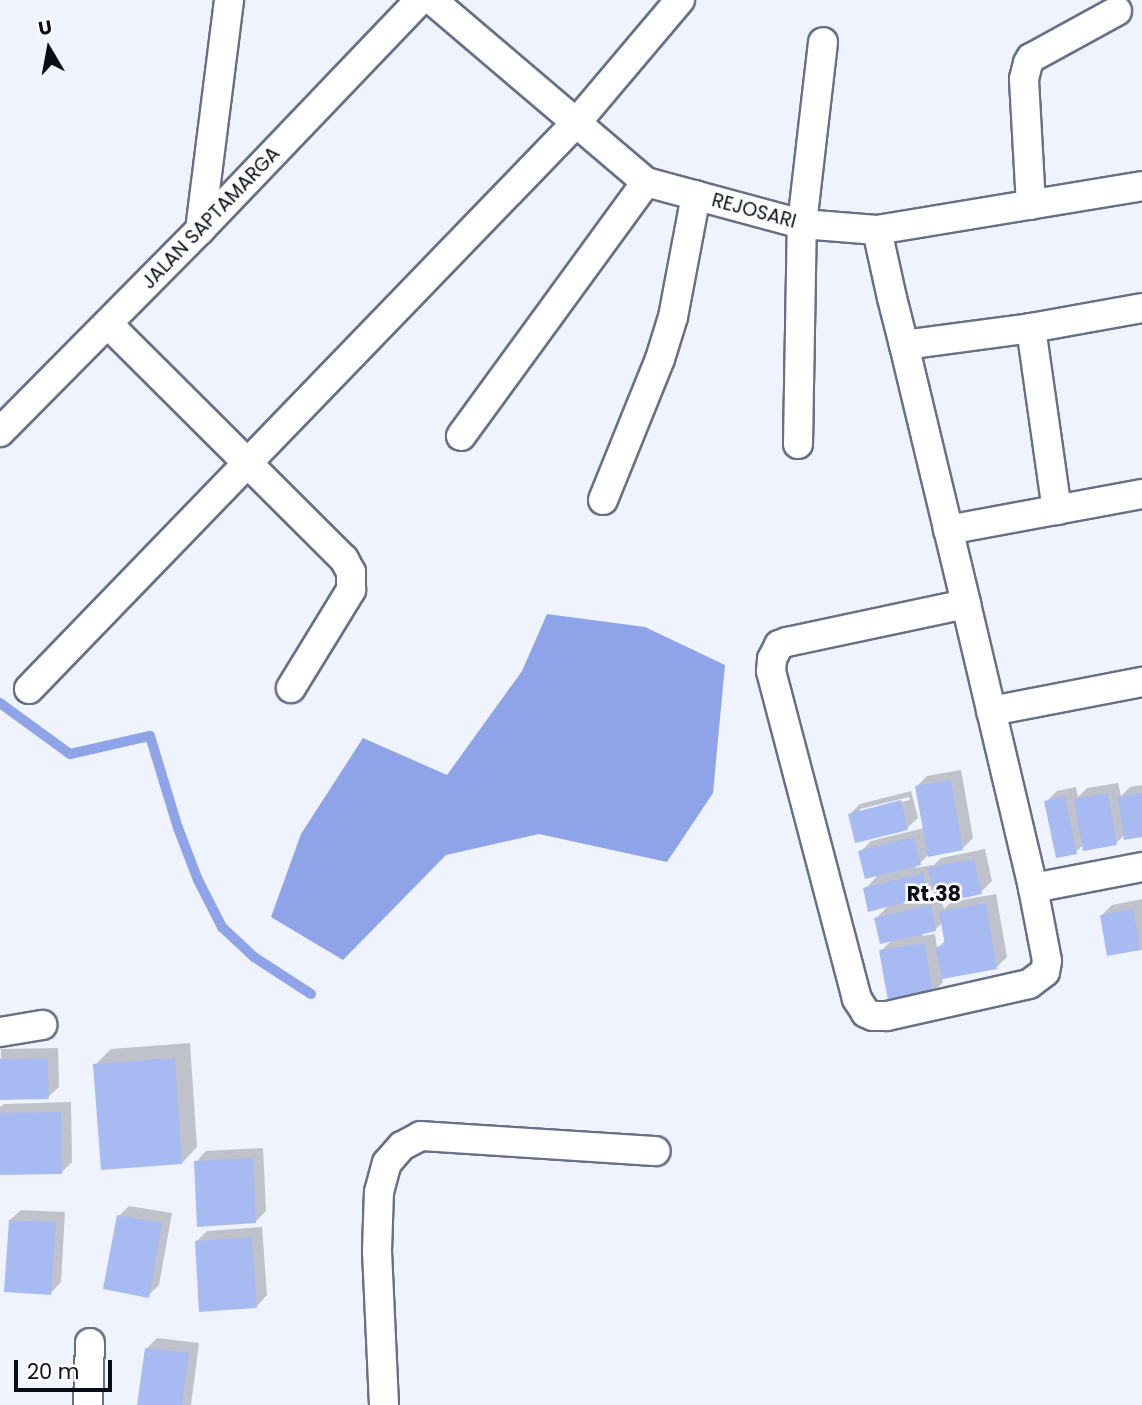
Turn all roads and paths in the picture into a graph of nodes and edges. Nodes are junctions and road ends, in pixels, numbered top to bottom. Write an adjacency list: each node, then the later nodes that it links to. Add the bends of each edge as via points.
1 (229, 0): 13 (street)
2 (420, 0): 13 (street, JALAN SAPTAMARGA)
3 (432, 0): 7 (street, REJOSARI)
4 (680, 0): 7 (street)
5 (1117, 11): 11 (street, via 1028,63 1024,79)
6 (823, 42): 12 (street)
7 (576, 123): 8 (street, REJOSARI); 22 (street)
8 (646, 182): 10 (street, REJOSARI); 20 (street)
9 (1142, 186): 11 (street, REJOSARI)
10 (696, 195): 12 (street, REJOSARI); 24 (street, via 673,317)
11 (1031, 205): 14 (street, REJOSARI)
12 (802, 225): 14 (street, REJOSARI); 21 (street)
13 (200, 230): 16 (street, JALAN SAPTAMARGA)
14 (877, 230): 18 (street)
15 (1142, 308): 17 (street)
16 (108, 324): 19 (street, JALAN SAPTAMARGA); 22 (street)
17 (1031, 328): 18 (street); 25 (street)
18 (904, 345): 26 (street)
19 (0, 432)
20 (461, 436)
21 (798, 444)
22 (248, 463): 29 (street, via 344,559 351,572 351,590); 30 (street)
23 (1142, 494): 25 (street)
24 (603, 500)
25 (1056, 510): 26 (street)
26 (948, 530): 27 (street)
27 (966, 604): 31 (street); 33 (street, via 787,642 779,645 772,659 771,671 860,1007 881,1017 1037,981 1047,961)
28 (1142, 682): 31 (street)
29 (291, 688)
30 (29, 689)
31 (991, 711): 33 (street)
32 (1142, 867): 33 (street)
33 (1033, 888)
34 (42, 1025): 35 (street)
35 (0, 1032)
36 (656, 1151): 39 (street, via 421,1136 402,1146 387,1163 379,1192)
37 (90, 1343): 38 (street)
38 (88, 1405)
39 (384, 1405)

